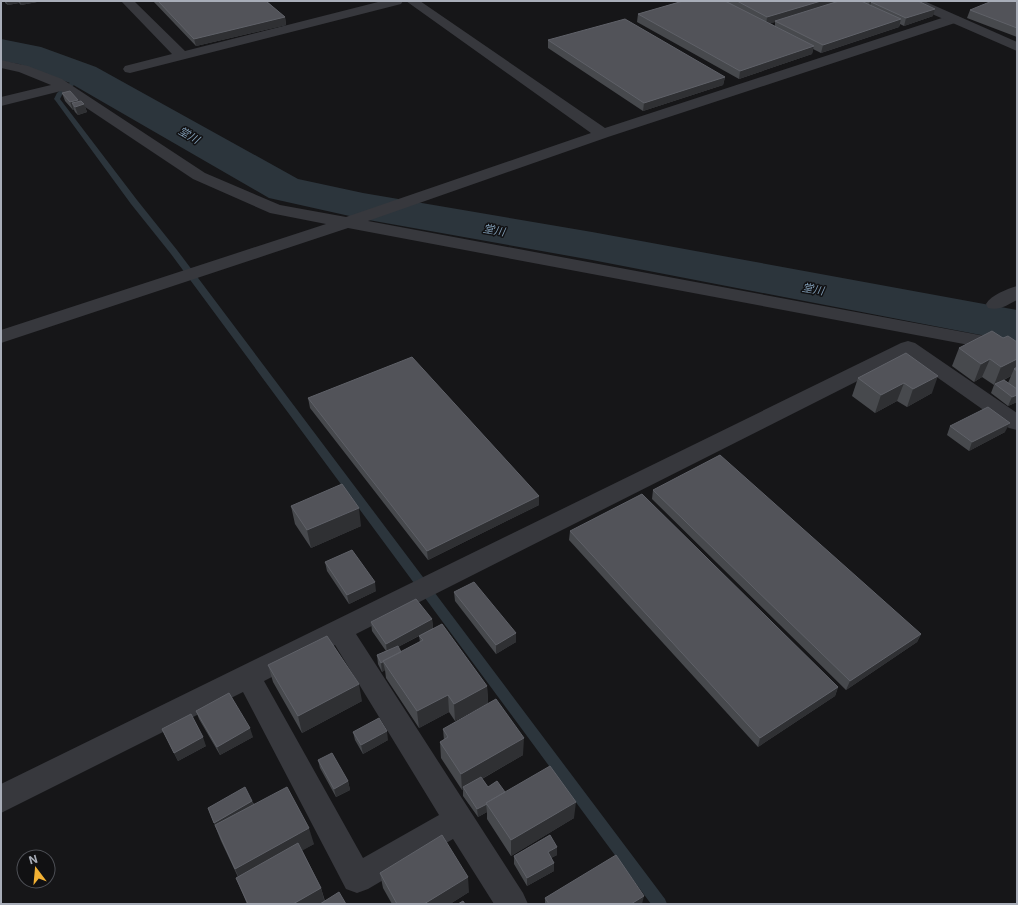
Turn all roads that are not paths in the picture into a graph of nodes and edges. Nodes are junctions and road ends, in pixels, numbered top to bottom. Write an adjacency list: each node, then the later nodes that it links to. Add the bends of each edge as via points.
1 (127, 1): 7 (street)
2 (397, 1): 7 (street)
3 (412, 1): 12 (street)
4 (913, 1): 5 (street)
5 (953, 19): 6 (street); 12 (street)
6 (1017, 47)
7 (182, 56): 9 (street)
8 (1, 64): 10 (street, via 43,76)
9 (130, 69)
10 (62, 86): 11 (street); 13 (street, via 199,176 276,209)
11 (1, 102)
12 (603, 134): 13 (street)
13 (347, 222): 16 (street); 17 (street)
14 (1017, 292): 15 (street)
15 (995, 304)
16 (1, 337)
17 (913, 339): 18 (street); 19 (street); 20 (street)
18 (1017, 348)
19 (1017, 423)
20 (340, 630): 21 (street); 23 (street)
21 (248, 676): 22 (street); 23 (street, via 357,878)
22 (1, 799)
23 (458, 820): 24 (street)
24 (512, 904)

